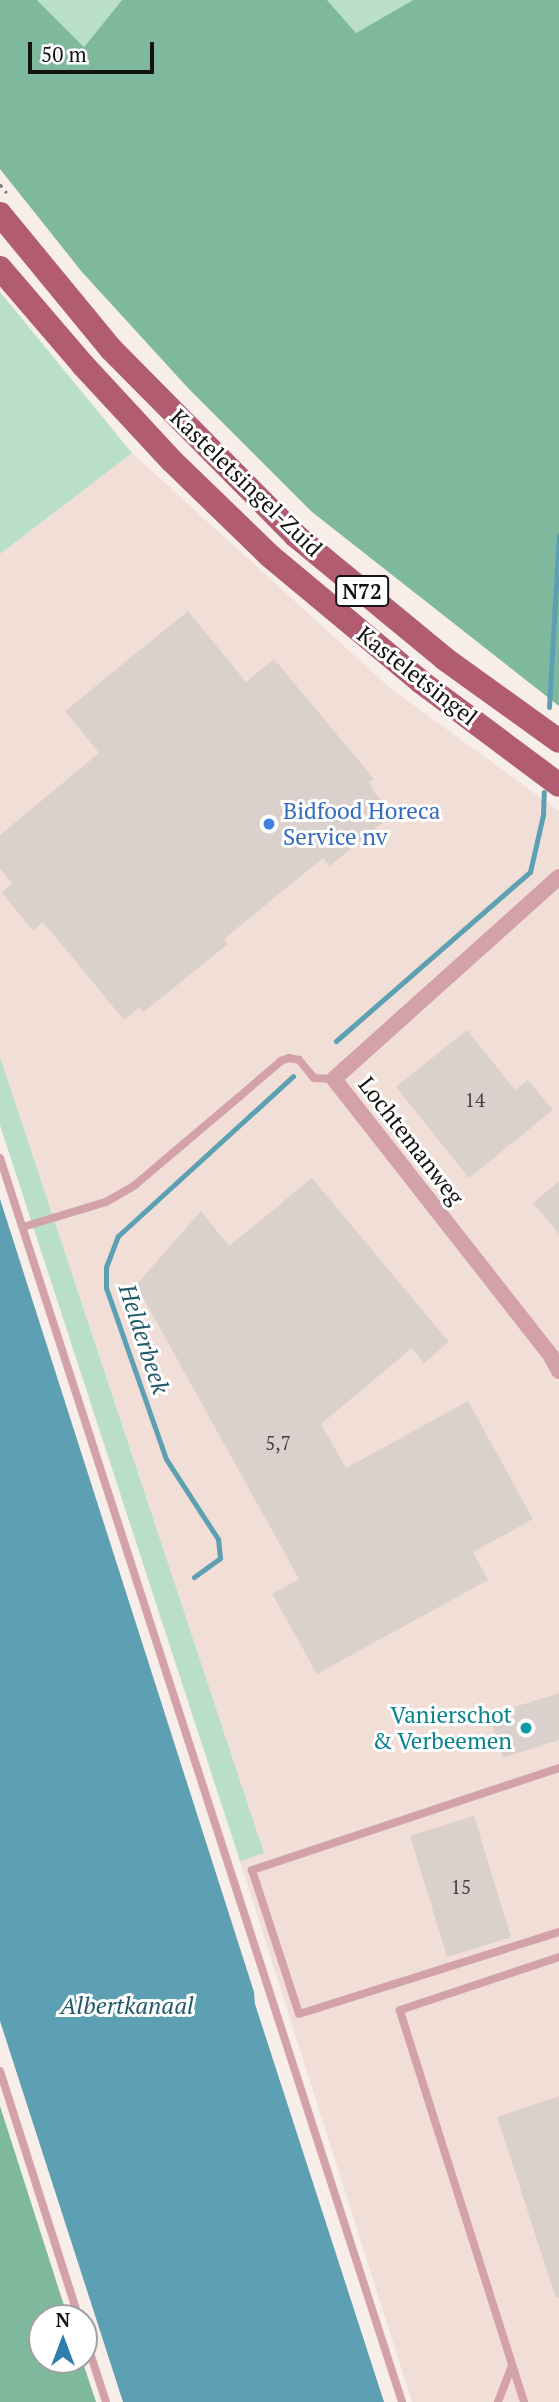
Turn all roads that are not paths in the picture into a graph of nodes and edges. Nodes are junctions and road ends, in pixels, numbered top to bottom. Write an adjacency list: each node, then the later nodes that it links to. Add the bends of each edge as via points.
1 (4, 204): 4 (main road, Kasteletsingel-Zuid / N72, via 111,349 296,536 445,659)
2 (0, 268): 3 (main road, Kasteletsingel-Zuid / N72)
3 (186, 474): 5 (main road, Kasteletsingel / N72, via 280,565 421,682)
4 (559, 741)
5 (559, 785)
6 (559, 877): 7 (street, Lochtemanweg)
7 (334, 1079): 9 (lane, via 314,1078 299,1060 281,1061 135,1185 106,1202); 10 (street, Lochtemanweg)
8 (0, 1158): 9 (lane)
9 (23, 1227): 19 (lane)
10 (559, 1371)
11 (559, 1768): 12 (lane, via 252,1870 299,2014)
12 (559, 1932)
13 (559, 1957): 16 (lane, via 400,2010)
14 (0, 2071): 15 (lane)
15 (75, 2304)
16 (512, 2366): 20 (lane); 21 (lane)
17 (97, 2374): 18 (lane)
18 (106, 2402)
19 (402, 2402)
20 (498, 2402)
21 (524, 2402)

